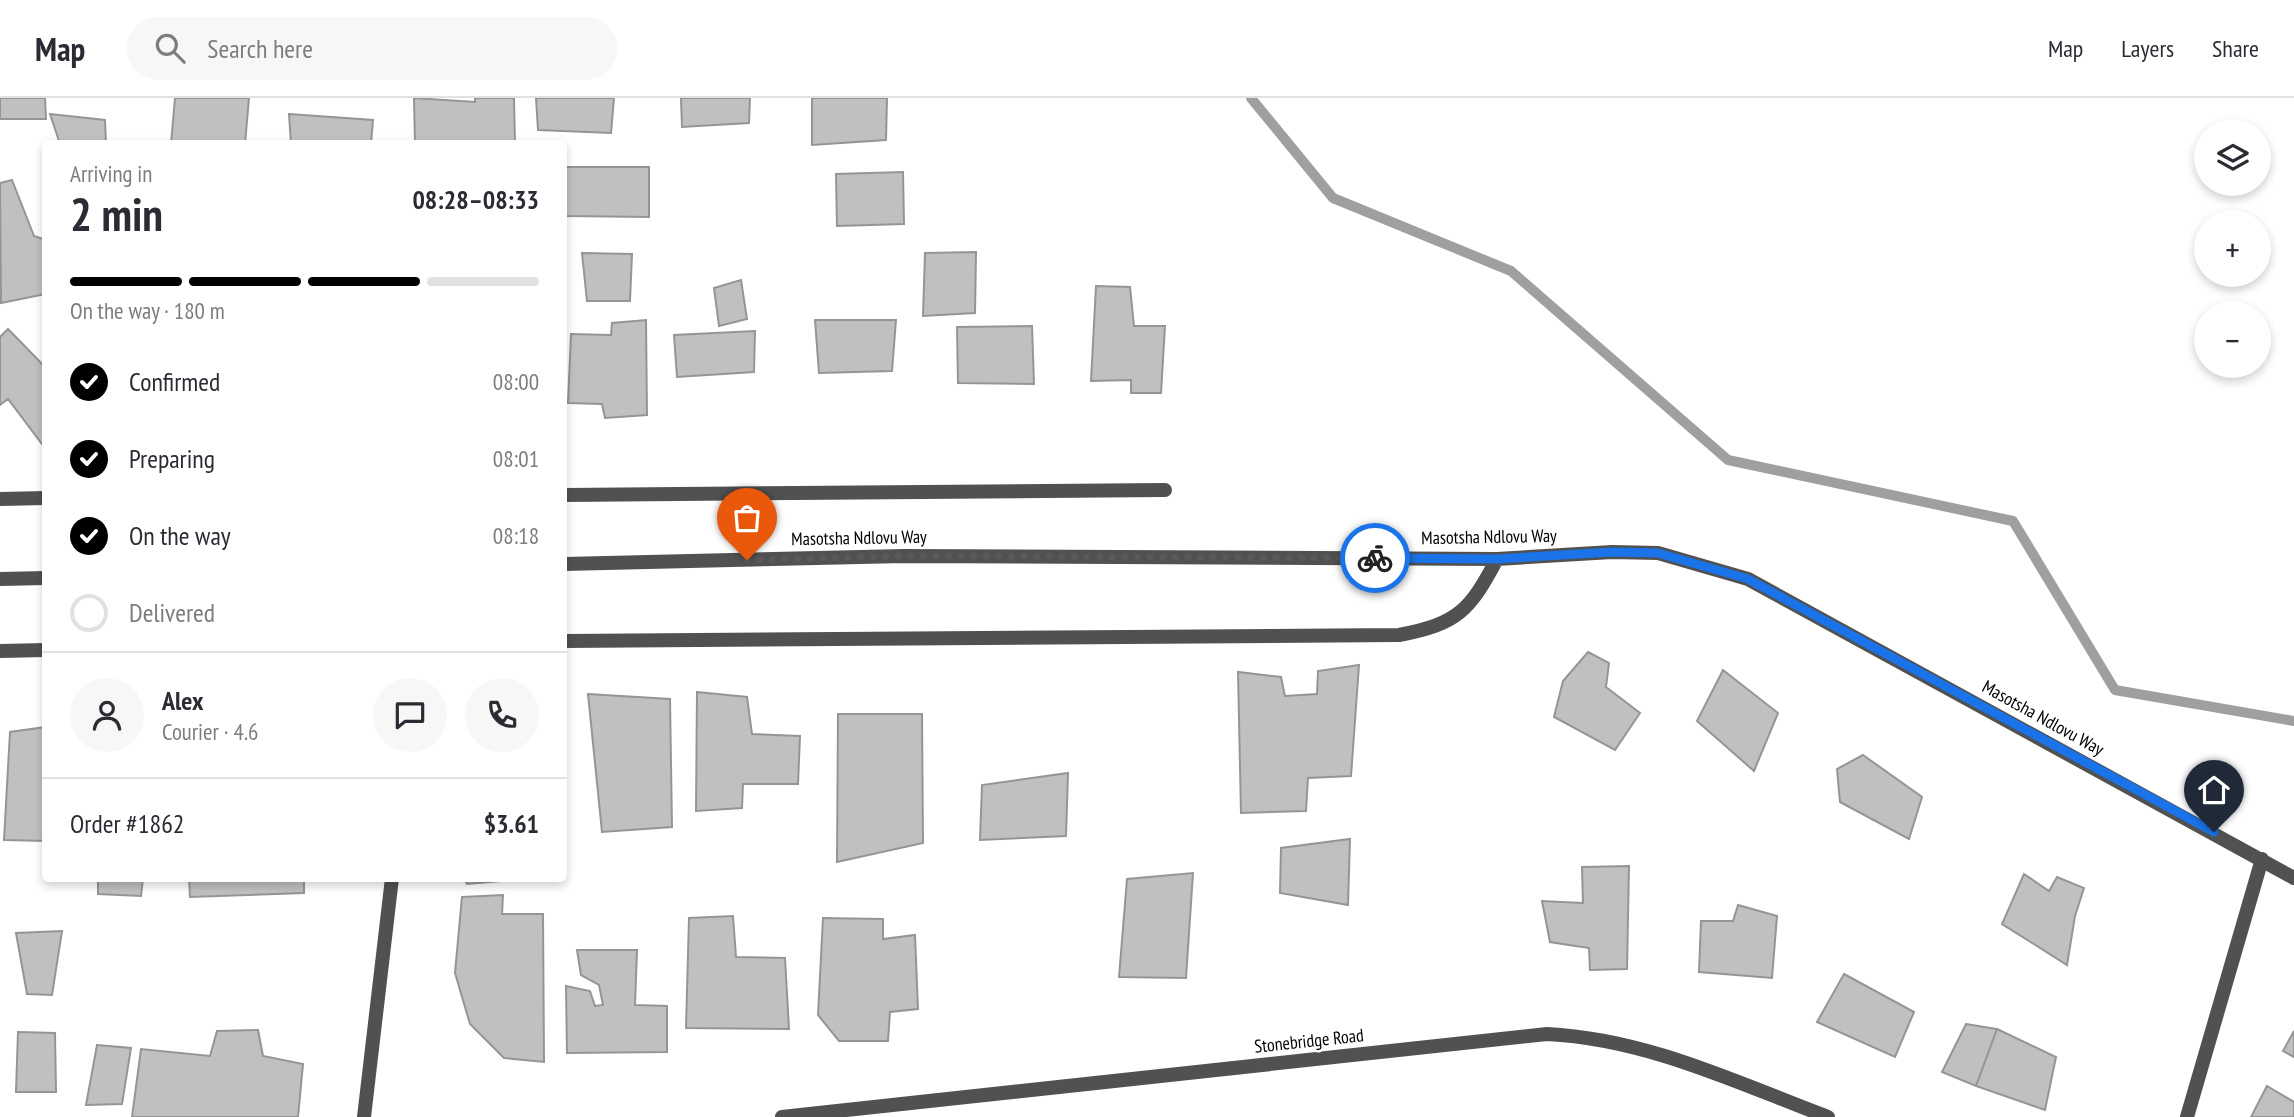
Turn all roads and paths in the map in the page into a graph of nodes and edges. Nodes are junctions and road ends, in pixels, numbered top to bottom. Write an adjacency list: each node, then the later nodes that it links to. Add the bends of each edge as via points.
1 (1165, 490): 2 (street)
2 (567, 495)
3 (42, 498): 4 (street)
4 (0, 499)
5 (1497, 559): 6 (street, Masotsha Ndlovu Way, via 904,556); 9 (street, via 1479,593 1461,612 1435,628 1399,635); 12 (street, Masotsha Ndlovu Way, via 1658,553 1748,579)
6 (567, 565)
7 (42, 578): 8 (street)
8 (0, 579)
9 (567, 641)
10 (42, 650): 11 (street)
11 (0, 651)
12 (2262, 859): 13 (street, Masotsha Ndlovu Way); 18 (street)
13 (2294, 878)
14 (392, 882): 15 (street)
15 (364, 1117)
16 (782, 1117): 17 (street, Stonebridge Road, via 1547,1034 1592,1036 1636,1045)
17 (1828, 1117)
18 (2187, 1117)

